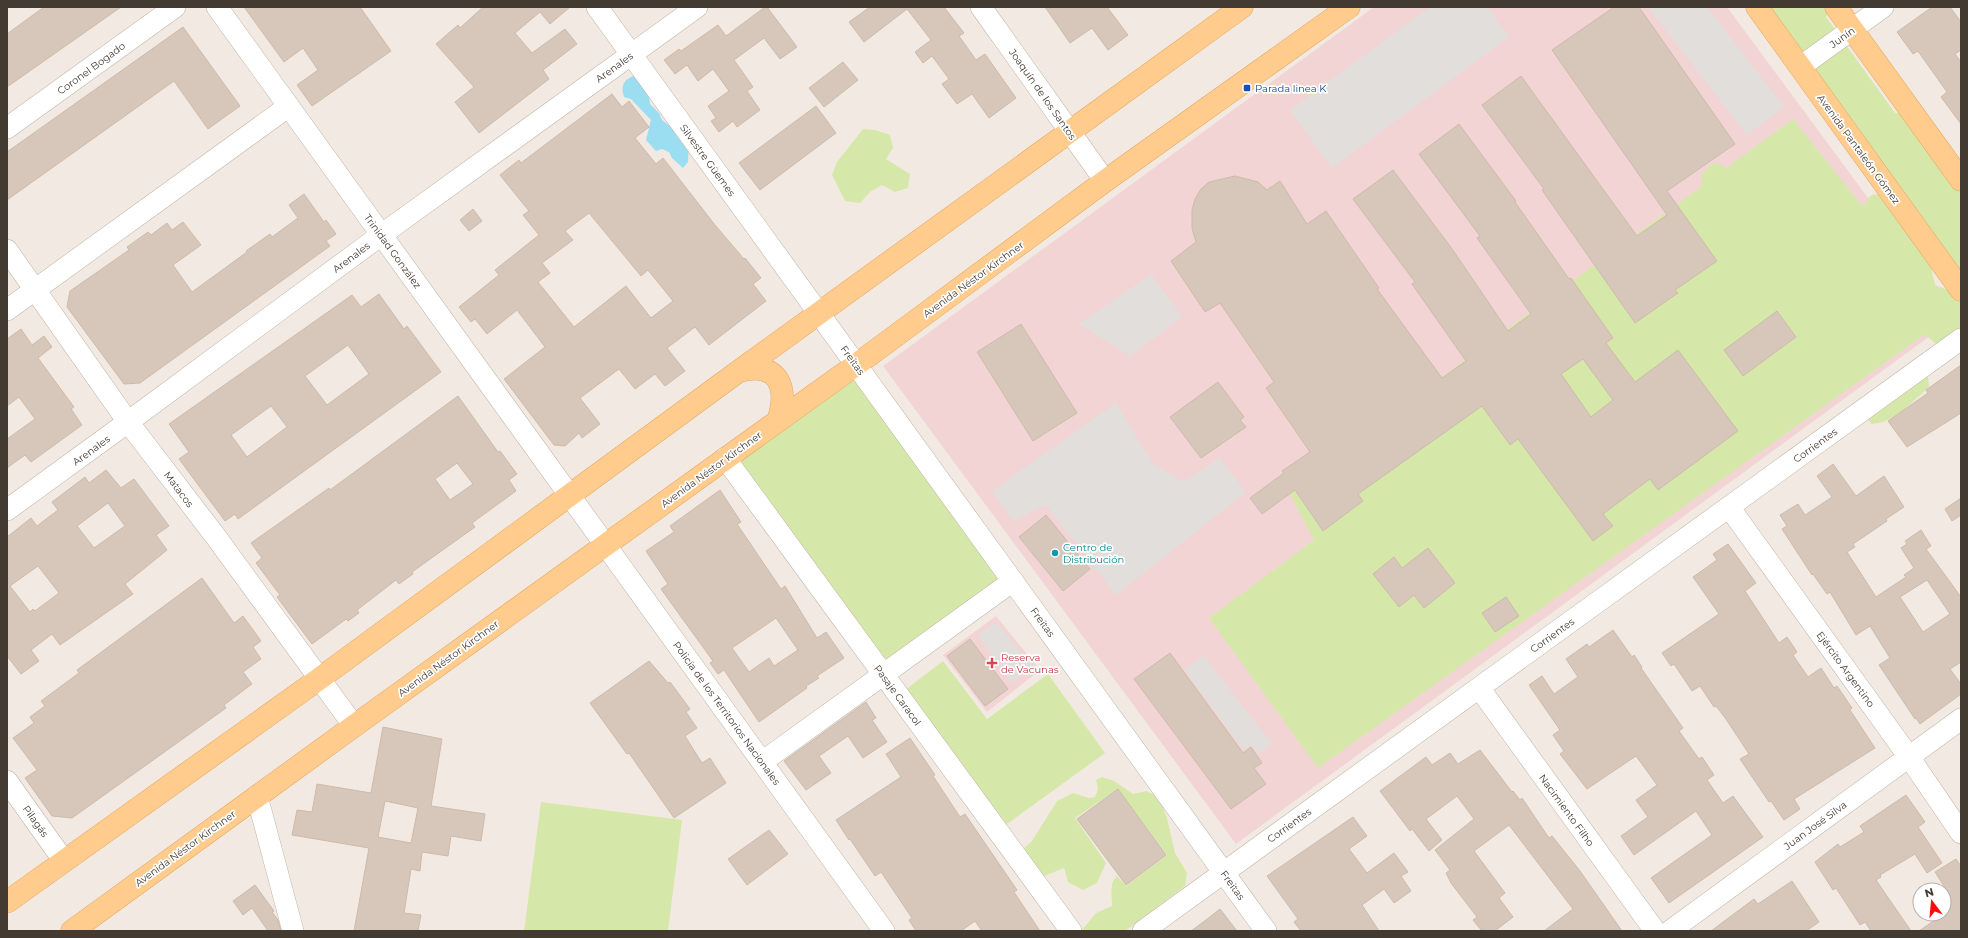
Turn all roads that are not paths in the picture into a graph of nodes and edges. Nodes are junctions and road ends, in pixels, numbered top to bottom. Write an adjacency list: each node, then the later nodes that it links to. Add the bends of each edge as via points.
1 (175, 7): 15 (street, Coronel Bogado)
2 (217, 7): 14 (street, Trinidad González)
3 (597, 7): 12 (street, Silvestre Güemes)
4 (697, 7): 12 (street, Arenales)
5 (981, 7): 16 (street, Joaquín de los Santos)
6 (1242, 7): 16 (main road)
7 (1349, 7): 18 (main road, Avenida Néstor Kirchner)
8 (1757, 7): 13 (main road, Avenida Pantaleón Gómez)
9 (1836, 7): 11 (main road)
10 (1883, 7): 11 (street, Junín)
11 (1852, 29): 13 (street, Junín); 17 (main road)
12 (631, 55): 19 (street, Arenales); 24 (street, Silvestre Güemes)
13 (1800, 67): 22 (main road, Avenida Pantaleón Gómez)
14 (288, 106): 19 (street, Trinidad González); 21 (street)
15 (7, 128)
16 (1070, 133): 18 (street, Joaquín de los Santos); 24 (main road)
17 (1961, 180)
18 (1105, 181): 26 (main road, Avenida Néstor Kirchner)
19 (381, 235): 29 (street, Arenales); 31 (street, Trinidad González)
20 (7, 250): 21 (street, Matacos)
21 (36, 289): 23 (street); 29 (street, Matacos)
22 (1961, 290)
23 (7, 310)
24 (820, 313): 26 (street, Freitas); 27 (main road)
25 (1961, 339): 32 (street, Corrientes)
26 (856, 364): 28 (main road, Avenida Néstor Kirchner); 35 (street, Freitas)
27 (739, 371): 28 (main road, via 762,368 773,374 780,383 783,393 783,407); 31 (main road)
28 (778, 421): 30 (main road, Avenida Néstor Kirchner)
29 (128, 422): 33 (street, Arenales); 37 (street, Matacos, via 216,537)
30 (725, 458): 34 (main road, Avenida Néstor Kirchner); 36 (street, Pasaje Caracol)
31 (569, 496): 34 (street, Policía de los Territorios Nacionales); 37 (main road)
32 (1730, 507): 38 (street, Corrientes); 41 (street, Ejército Argentino)
33 (7, 510)
34 (605, 546): 40 (main road, Avenida Néstor Kirchner); 42 (street, Policía de los Territorios Nacionales)
35 (1013, 581): 36 (street); 47 (street, Freitas)
36 (883, 674): 42 (street); 52 (street, Pasaje Caracol)
37 (319, 679): 40 (street, Matacos); 46 (main road)
38 (1480, 689): 47 (street, Corrientes); 55 (street, Nacimiento Filho)
39 (1961, 719): 41 (street, Juan José Silva)
40 (354, 726): 44 (main road, Avenida Néstor Kirchner)
41 (1909, 757): 45 (street, Ejército Argentino); 56 (street, Juan José Silva)
42 (762, 762): 51 (street, Policía de los Territorios Nacionales)
43 (7, 781): 46 (street, Pilagás)
44 (257, 796): 49 (main road, Avenida Néstor Kirchner); 50 (street)
45 (1961, 833)
46 (64, 861): 48 (main road)
47 (1224, 872): 53 (street, Corrientes); 54 (street, Freitas)
48 (7, 902)
49 (72, 931)
50 (293, 931)
51 (884, 931)
52 (1071, 931)
53 (1143, 931)
54 (1266, 931)
55 (1655, 931)
56 (1670, 931)

